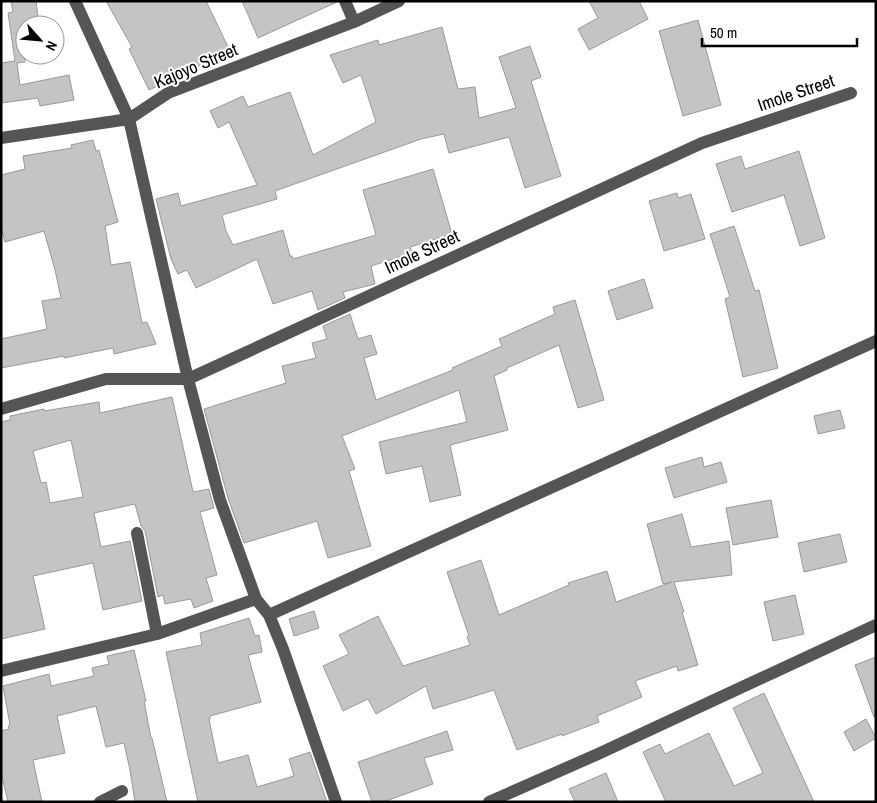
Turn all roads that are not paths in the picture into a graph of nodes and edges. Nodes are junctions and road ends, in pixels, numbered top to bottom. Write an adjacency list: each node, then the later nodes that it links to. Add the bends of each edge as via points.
1 (75, 1): 6 (street)
2 (345, 1): 4 (street)
3 (399, 1): 4 (street, Kajoyo Street)
4 (354, 22): 6 (street, Kajoyo Street, via 168,93)
5 (851, 93): 9 (street, Imole Street, via 702,143)
6 (129, 119): 7 (street, Kajoyo Street); 9 (street)
7 (1, 138)
8 (876, 341): 13 (street)
9 (188, 379): 10 (street, Imole Street, via 106,379); 12 (street, via 220,500)
10 (1, 409)
11 (137, 533): 15 (street)
12 (256, 598): 13 (street); 15 (street)
13 (269, 615): 19 (street)
14 (876, 625): 20 (street)
15 (157, 634): 16 (street)
16 (1, 670)
17 (122, 791): 18 (street)
18 (100, 802)
19 (336, 802)
20 (488, 802)

